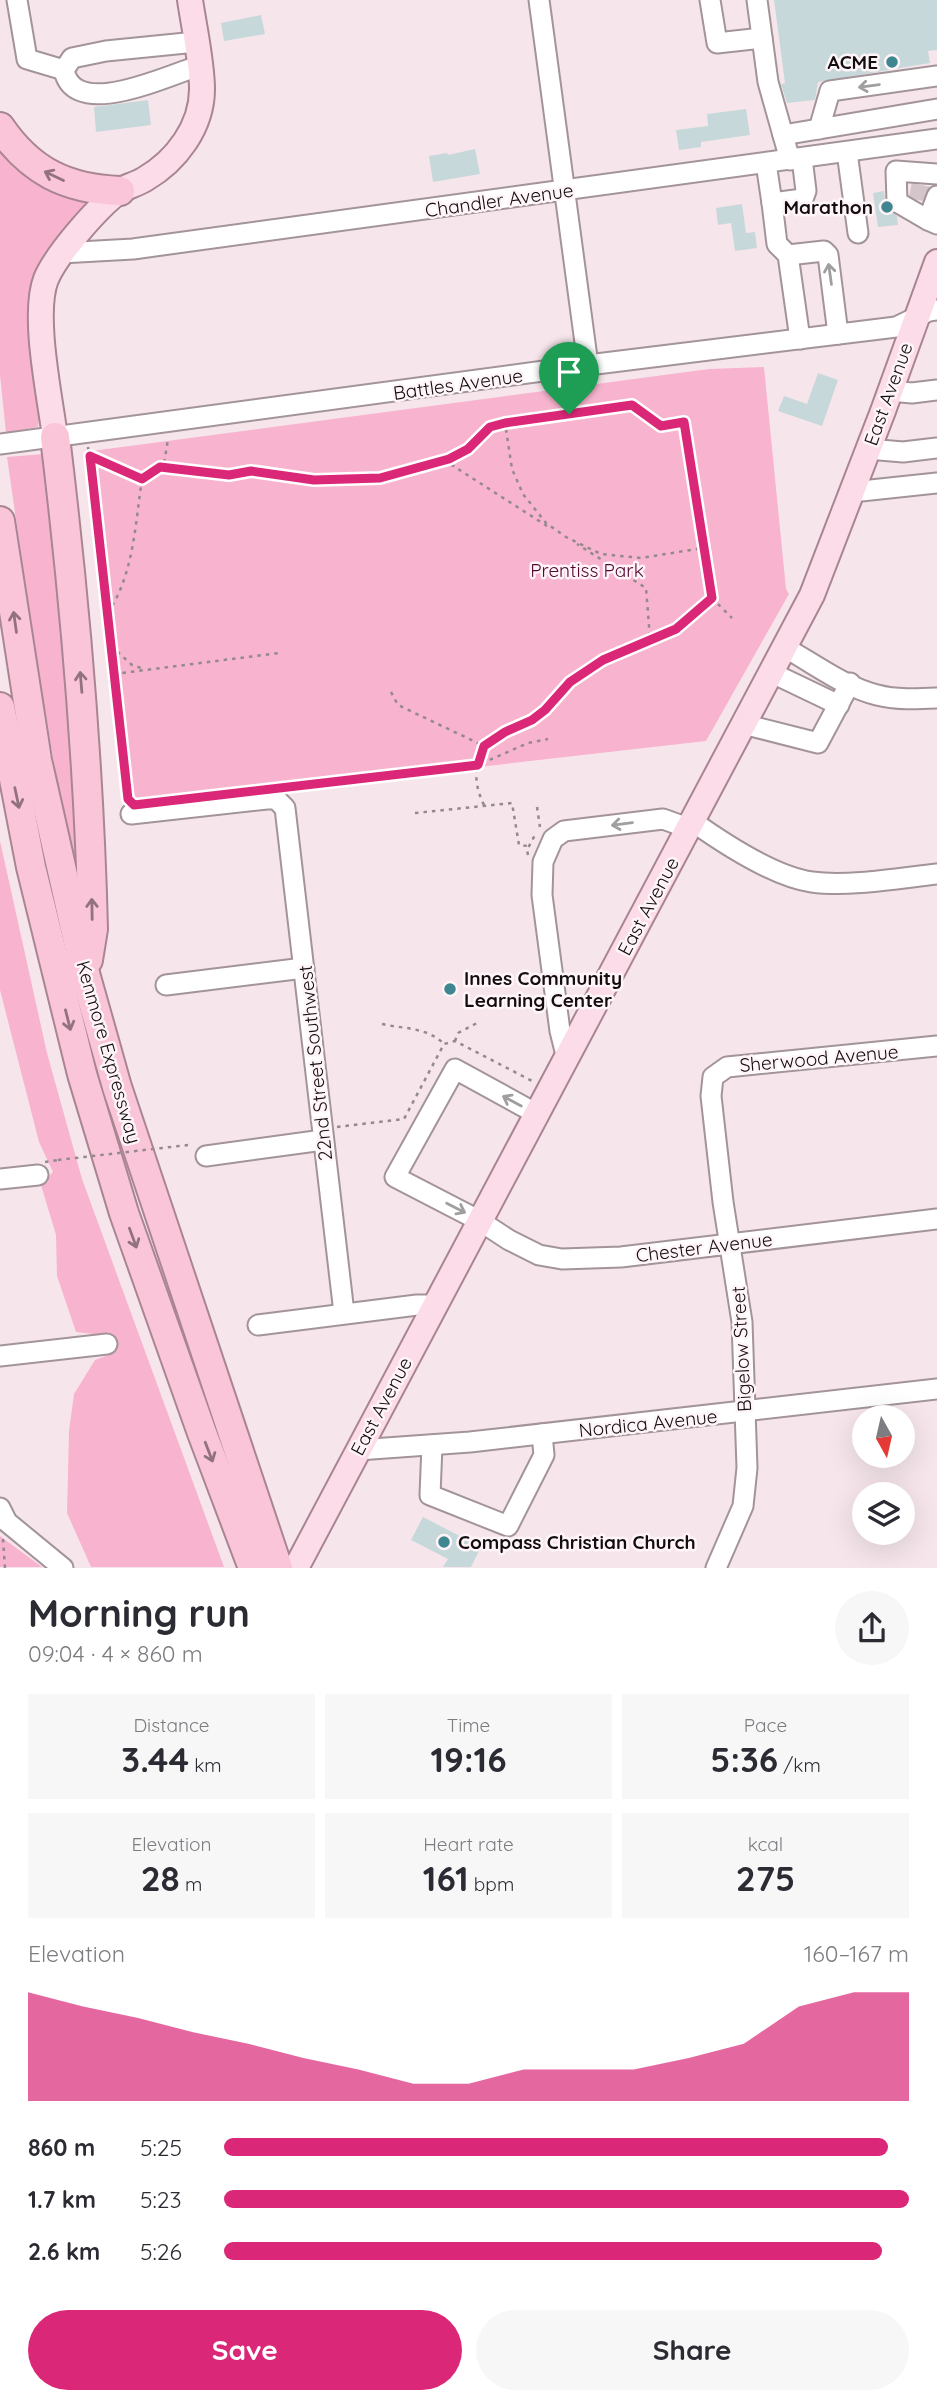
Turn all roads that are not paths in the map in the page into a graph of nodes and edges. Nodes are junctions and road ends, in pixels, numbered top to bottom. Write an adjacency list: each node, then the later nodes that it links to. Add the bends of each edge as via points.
1 (17, 0): 9 (street, via 27,59)
2 (190, 0): 8 (main road)
3 (539, 0): 23 (street)
4 (710, 0): 6 (street, via 717,43)
5 (757, 0): 6 (street)
6 (762, 38): 15 (street)
7 (165, 45): 8 (street); 9 (street, via 72,58); 10 (street)
8 (197, 54): 10 (street); 22 (main road, via 202,89 199,110 184,144 158,171)
9 (65, 70): 10 (street, via 74,87 92,95 146,87)
10 (169, 76)
11 (937, 76): 14 (street, one-way to 14, via 830,91)
12 (937, 109): 14 (street)
13 (0, 127): 22 (highway, one-way to 13, via 70,183 48,174 28,161)
14 (819, 128): 15 (street)
15 (783, 135): 19 (street)
16 (936, 139): 17 (street, Chandler Avenue); 24 (street)
17 (898, 145): 18 (street, Chandler Avenue); 21 (street)
18 (847, 152): 19 (street, Chandler Avenue); 26 (street)
19 (796, 159): 20 (street, Chandler Avenue); 25 (street, via 806,191 803,199)
20 (766, 163): 23 (street, Chandler Avenue); 25 (street)
21 (896, 171): 24 (street); 24 (street, via 897,202)
22 (120, 191): 27 (main road)
23 (566, 191): 27 (street, Chandler Avenue, via 133,250); 33 (street)
24 (927, 198)
25 (772, 204): 28 (street, via 777,244)
26 (858, 233)
27 (61, 253): 36 (main road, via 42,299)
28 (788, 255): 31 (street, one-way to 28, via 828,256 824,251); 32 (street)
29 (937, 262): 30 (main road, East Avenue)
30 (926, 315): 31 (street, Battles Avenue, via 896,327); 35 (main road, East Avenue)
31 (838, 334): 32 (street, Battles Avenue)
32 (800, 339): 33 (street, Battles Avenue)
33 (588, 365): 36 (street, Battles Avenue)
34 (937, 390): 35 (street)
35 (890, 391): 38 (main road, East Avenue)
36 (55, 437): 37 (street, Battles Avenue); 54 (highway, one-way to 36, via 93,929 85,723)
37 (0, 444)
38 (868, 449): 39 (street); 41 (main road, East Avenue)
39 (937, 449)
40 (937, 483): 41 (street)
41 (852, 492): 43 (main road, East Avenue, via 812,595)
42 (0, 521): 54 (highway, Kenmore Expressway, one-way to 42, via 37,760)
43 (784, 647): 44 (main road, East Avenue); 45 (street)
44 (770, 672): 47 (street); 49 (main road, East Avenue)
45 (850, 683): 46 (street, via 877,695); 47 (street)
46 (937, 698)
47 (839, 705): 49 (street, via 818,743)
48 (0, 707): 79 (highway, Kenmore Expressway, one-way to 79, via 31,867 82,1073 124,1213)
49 (743, 723): 51 (main road, East Avenue)
50 (131, 808): 53 (street, 22nd Street Southwest, via 267,799 282,804)
51 (690, 825): 52 (street, via 780,873 811,882); 57 (main road, East Avenue); 57 (street, one-way to 57, via 663,819 564,831 553,839 543,862 542,895)
52 (937, 874)
53 (304, 968): 55 (street); 60 (street, 22nd Street Southwest)
54 (86, 977): 80 (highway, Kenmore Expressway, via 117,1087)
55 (166, 985)
56 (937, 1046): 59 (street, Sherwood Avenue, via 727,1067 713,1076 710,1086)
57 (567, 1059): 58 (main road, East Avenue)
58 (537, 1114): 65 (main road, East Avenue); 65 (street, Chester Avenue, one-way to 65, via 455,1069 395,1177)
59 (715, 1127): 66 (street, Bigelow Street)
60 (323, 1140): 61 (street); 68 (street, 22nd Street Southwest)
61 (200, 1150)
62 (38, 1175): 63 (street)
63 (0, 1180)
64 (937, 1219): 66 (street, Chester Avenue)
65 (480, 1221): 66 (street, Chester Avenue, via 539,1255 562,1259); 67 (main road, East Avenue)
66 (729, 1244): 73 (street, Bigelow Street, via 743,1322)
67 (435, 1305): 68 (street); 76 (main road, East Avenue)
68 (344, 1313): 69 (street)
69 (258, 1325)
70 (107, 1344): 71 (street)
71 (0, 1356)
72 (937, 1389): 73 (street, Nordica Avenue)
73 (745, 1412): 74 (street, Nordica Avenue); 82 (street, Bigelow Street, via 746,1494)
74 (542, 1434): 75 (street, Nordica Avenue); 75 (street, via 544,1455 508,1526 430,1495)
75 (432, 1445): 76 (street, Nordica Avenue)
76 (358, 1450): 81 (main road, East Avenue)
77 (5, 1516): 78 (street)
78 (63, 1567)
79 (253, 1567)
80 (278, 1567)
81 (296, 1567)
82 (716, 1567)

